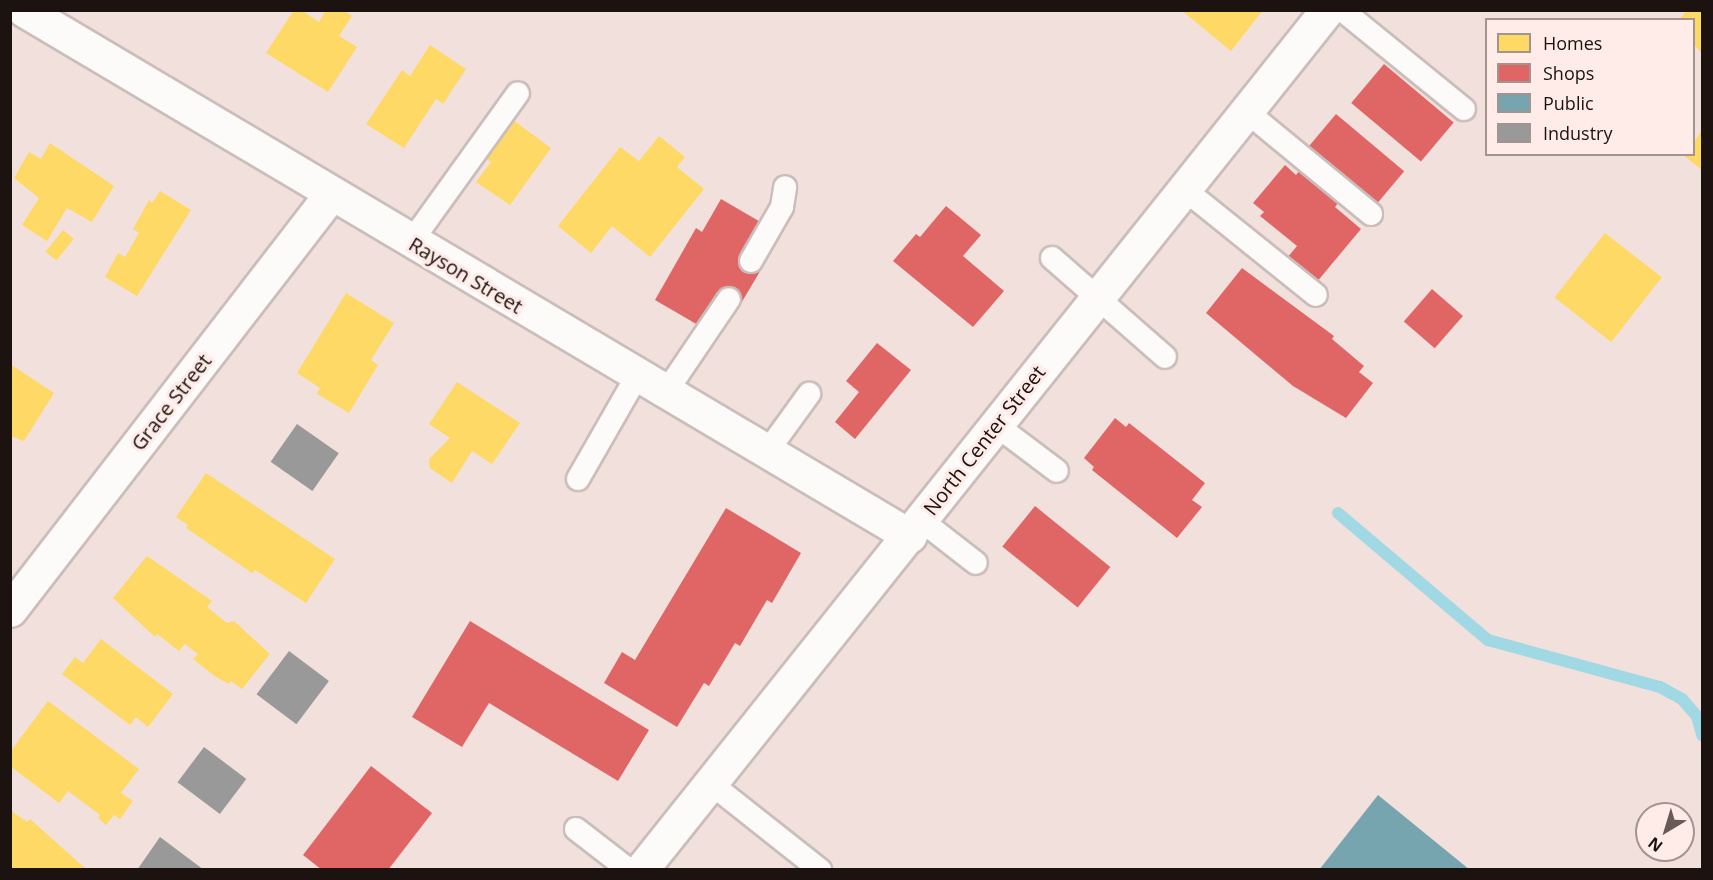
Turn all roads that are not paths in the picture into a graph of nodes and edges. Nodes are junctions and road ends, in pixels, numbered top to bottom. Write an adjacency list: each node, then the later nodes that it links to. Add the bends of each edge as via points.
1 (24, 10): 9 (street, Rayson Street)
2 (1327, 10): 6 (street, North Center Street)
3 (1342, 10): 5 (lane)
4 (518, 93): 11 (lane)
5 (1464, 109)
6 (1246, 111): 8 (street, North Center Street); 10 (lane)
7 (785, 188): 13 (lane, via 782,207)
8 (1184, 189): 14 (lane); 16 (street, North Center Street)
9 (331, 194): 11 (street, Rayson Street); 27 (street, Grace Street)
10 (1371, 214)
11 (411, 242): 18 (street, Rayson Street)
12 (1052, 258): 16 (lane)
13 (751, 261)
14 (1316, 295)
15 (729, 299): 19 (lane)
16 (1095, 299): 17 (lane); 21 (street, North Center Street)
17 (1165, 357)
18 (637, 376): 19 (street, Rayson Street); 24 (lane)
19 (666, 392): 22 (street, Rayson Street)
20 (809, 394): 22 (lane)
21 (996, 424): 23 (lane); 25 (street, North Center Street)
22 (767, 452): 25 (street, Rayson Street)
23 (1057, 471)
24 (578, 479)
25 (916, 529): 26 (lane); 28 (street, North Center Street)
26 (975, 563)
27 (10, 610)
28 (709, 782): 31 (street, North Center Street); 32 (lane)
29 (576, 829): 30 (lane)
30 (629, 870)
31 (641, 870)
32 (820, 870)

